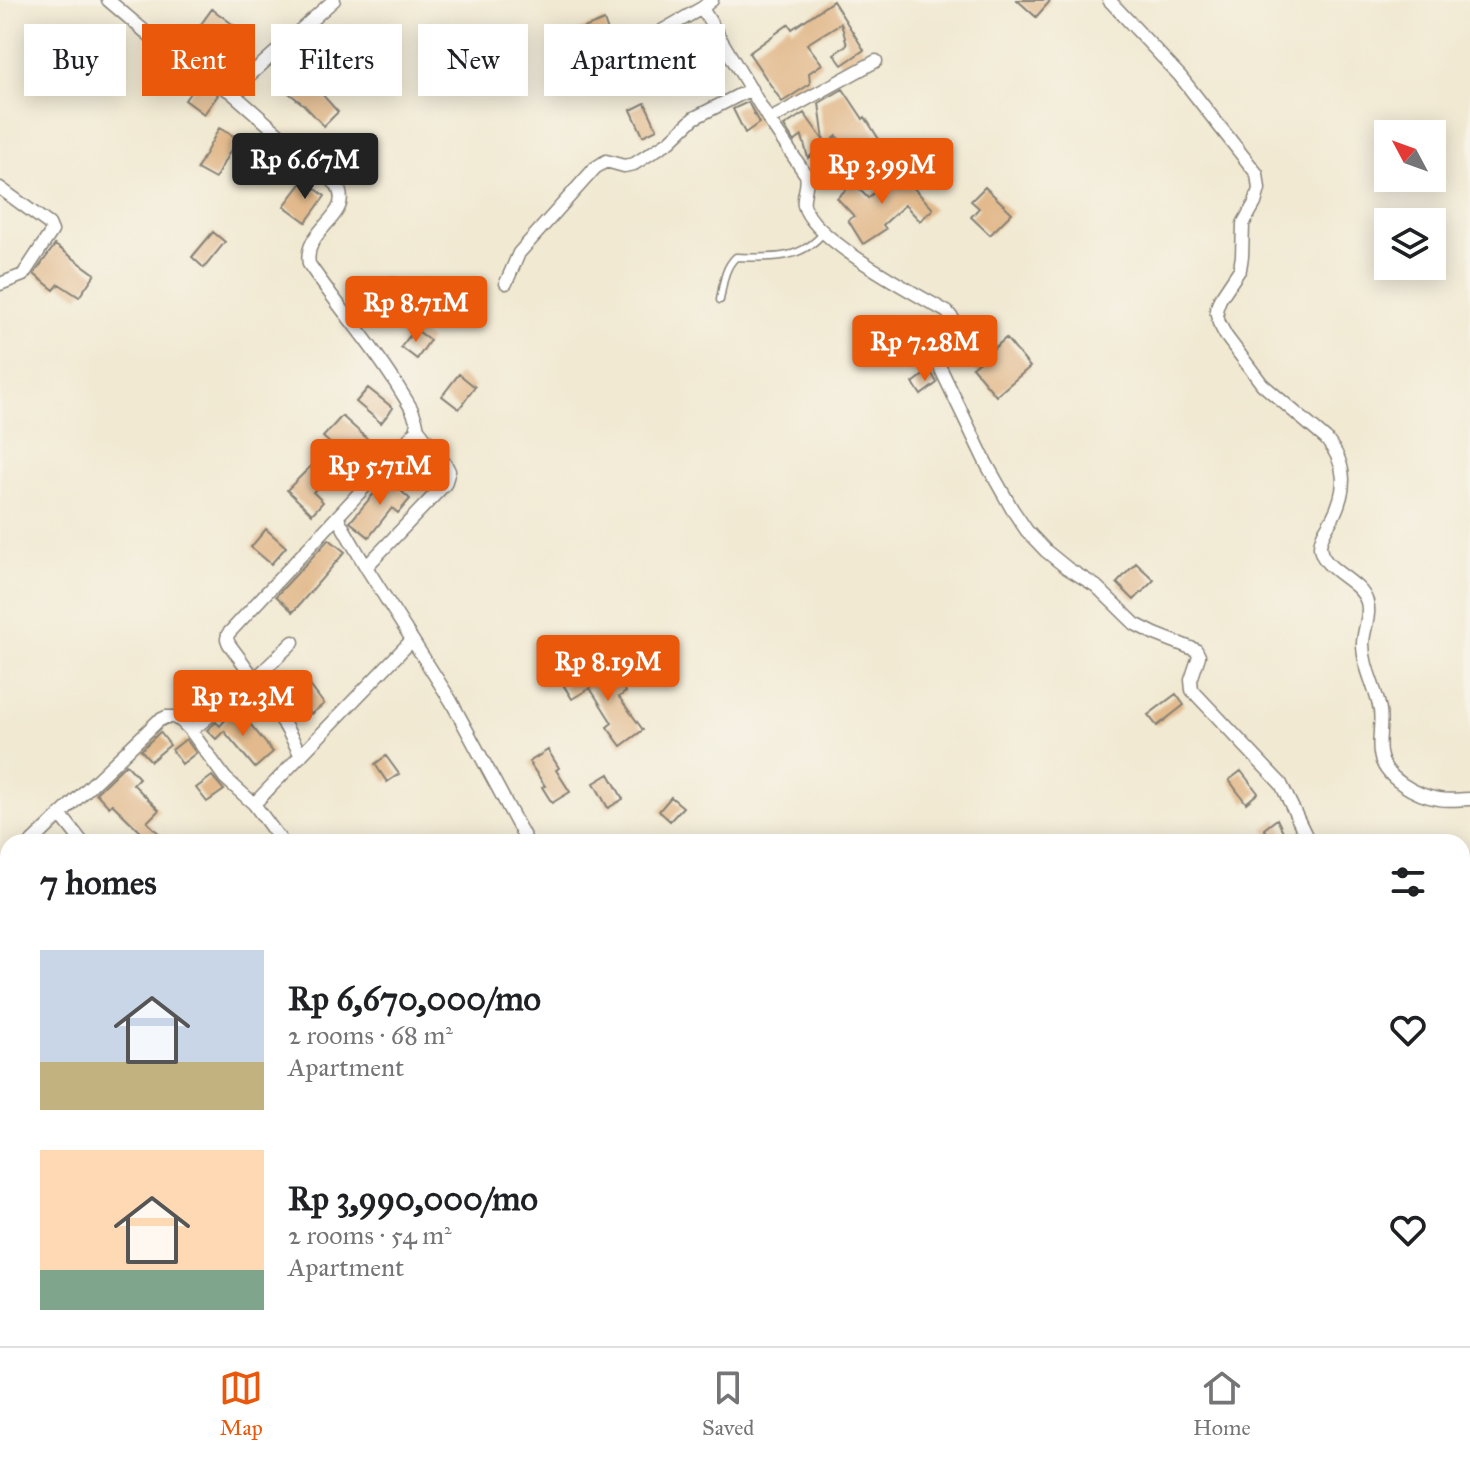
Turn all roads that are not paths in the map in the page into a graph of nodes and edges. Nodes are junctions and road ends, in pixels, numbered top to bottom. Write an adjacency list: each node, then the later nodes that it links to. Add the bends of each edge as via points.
1 (108, 0): 6 (street)
2 (334, 0): 8 (street)
3 (1109, 0): 25 (street, via 1180,76 1257,174 1259,189 1243,224 1240,269 1216,310 1226,336 1262,384 1326,439 1339,459 1343,494 1320,547 1333,568 1358,586 1367,603 1364,656 1380,712 1384,766 1424,796)
4 (707, 4): 5 (street); 9 (street)
5 (673, 24)
6 (142, 29)
7 (876, 61): 11 (street)
8 (255, 71)
9 (751, 89): 11 (street); 14 (street, via 694,118 634,164 606,161 595,168 519,253)
10 (236, 96): 17 (street, via 341,192 339,208 310,243 309,264 382,361)
11 (769, 120): 13 (street, via 806,175 804,207)
12 (0, 188): 15 (street, via 52,231 23,275)
13 (824, 232): 16 (lane, via 800,253 736,257 726,271); 32 (street, via 885,277 951,315 953,324 936,359 986,463 1027,531 1135,624 1196,650 1192,690 1281,784)
14 (506, 283)
15 (0, 284)
16 (720, 300)
17 (418, 429): 18 (street); 19 (street, via 446,465 448,477)
18 (337, 517): 19 (street); 22 (street, via 228,634 229,644)
19 (366, 567): 20 (street)
20 (412, 640): 24 (street); 31 (street)
21 (293, 642): 22 (street)
22 (255, 679): 23 (street); 24 (street)
23 (191, 731): 26 (street, via 225,778); 27 (street, via 173,717 158,721)
24 (301, 756): 26 (street)
25 (1470, 799)
26 (254, 804): 30 (street)
27 (60, 814): 28 (street); 29 (street)
28 (40, 834)
29 (76, 834)
30 (276, 834)
31 (523, 834)
32 (1305, 834)

